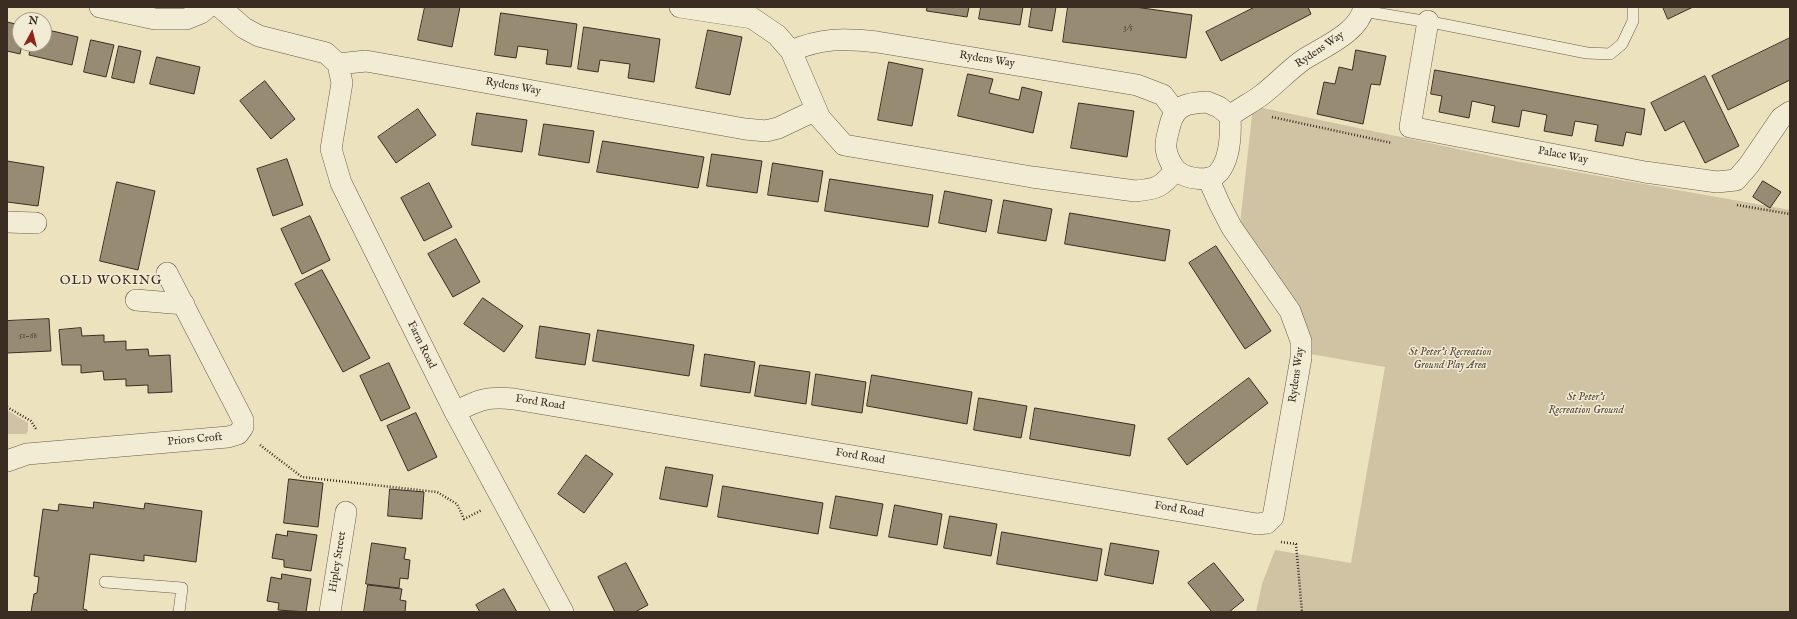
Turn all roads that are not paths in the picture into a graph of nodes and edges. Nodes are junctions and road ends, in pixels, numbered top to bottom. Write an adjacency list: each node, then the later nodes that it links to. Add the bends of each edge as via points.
1 (100, 7): 2 (street, via 155,19 186,19)
2 (208, 7)
3 (220, 7): 9 (street, via 244,28 259,36 326,53)
4 (680, 7): 8 (street, via 752,18 777,34)
5 (1633, 7): 7 (lane, via 1633,21 1622,44 1610,54 1587,53)
6 (1364, 9): 7 (lane); 13 (street, Rydens Way, via 1351,29 1304,60 1263,95)
7 (1428, 21): 12 (street, Palace Way, via 1410,127 1645,172 1717,182 1736,180 1750,165 1781,118)
8 (791, 51): 10 (street); 11 (street, Rydens Way, via 807,44 828,40 877,42 1137,85 1163,95)
9 (338, 64): 10 (street, Rydens Way, via 366,61 745,129 766,131 778,128); 21 (street, Farm Road, via 342,83 331,148 341,183)
10 (816, 110): 14 (street, via 844,144 1032,177 1135,191 1152,190 1165,183)
11 (1175, 111): 13 (street, via 1193,103 1207,102); 14 (street, via 1167,136 1166,150)
12 (1790, 112)
13 (1230, 116): 15 (street, via 1229,150 1225,163 1218,173)
14 (1176, 170): 15 (street, via 1195,178)
15 (1208, 178): 24 (street, Rydens Way, via 1232,228 1290,311 1301,341 1301,358 1273,517)
16 (7, 222): 17 (street)
17 (36, 223)
18 (167, 273): 20 (street)
19 (136, 300): 20 (street)
20 (184, 304): 22 (street, Priors Croft, via 243,420 243,427 238,434 228,437 27,454)
21 (455, 412): 24 (street, Ford Road, via 480,399 511,398 1257,524); 28 (street, Farm Road)
22 (7, 461)
23 (346, 512): 27 (street, Hipley Street)
24 (1267, 523)
25 (105, 582): 26 (lane, via 182,588)
26 (179, 612)
27 (330, 612)
28 (563, 612)

